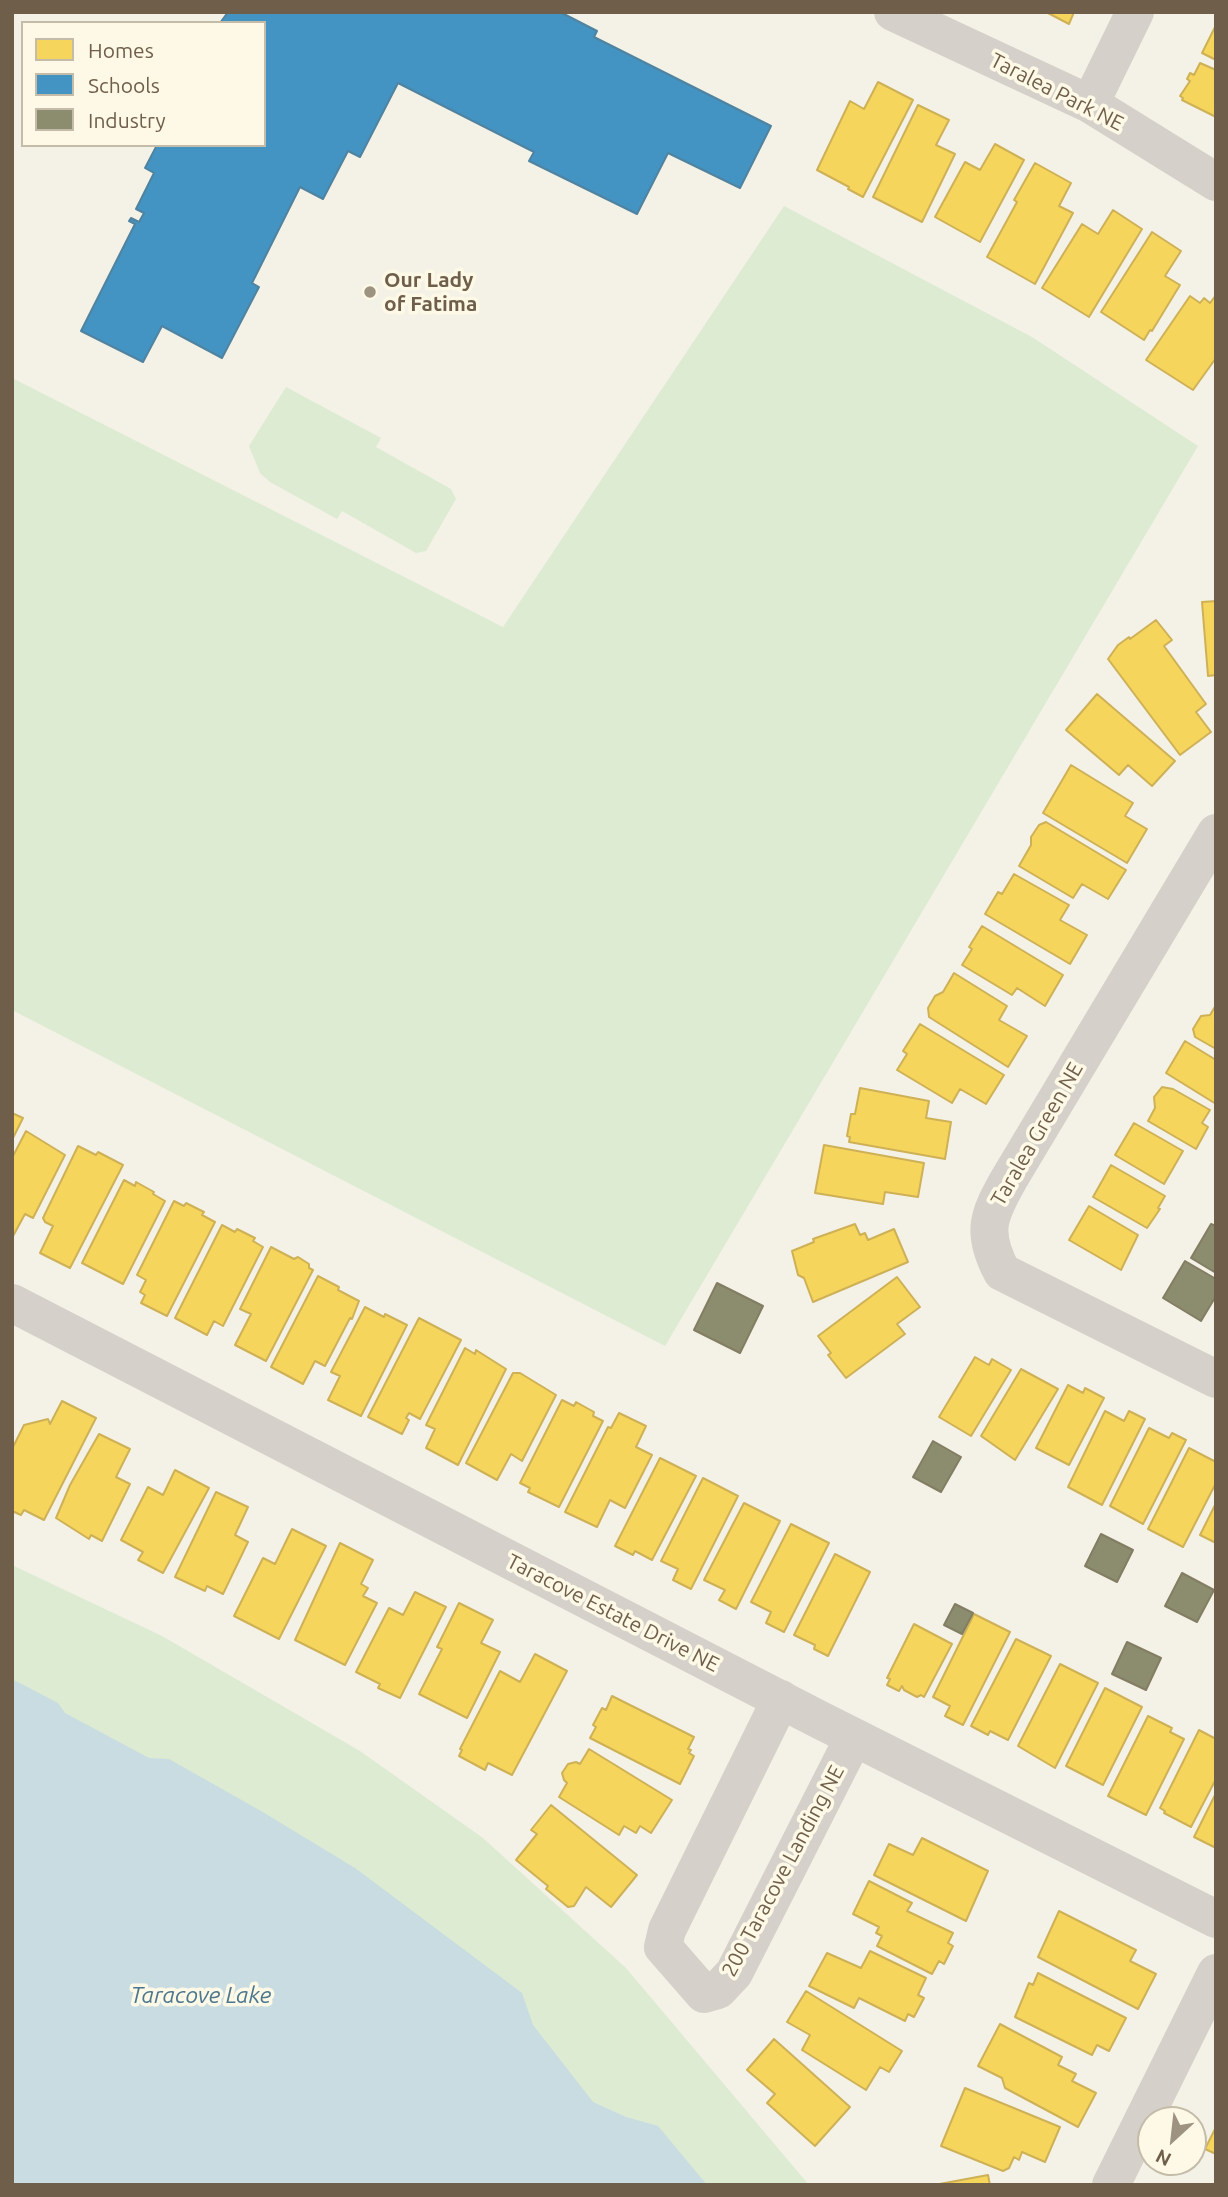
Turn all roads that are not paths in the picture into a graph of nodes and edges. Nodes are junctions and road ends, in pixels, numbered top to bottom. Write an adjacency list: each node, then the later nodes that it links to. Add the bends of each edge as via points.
1 (893, 12): 3 (street, Taralea Park NE)
2 (1135, 12): 3 (street)
3 (1090, 104): 4 (street, Taralea Park NE)
4 (1216, 182)
5 (1216, 833): 7 (street, Taralea Green NE, via 1009,1179 991,1211 989,1233 1002,1272)
6 (12, 1303): 8 (street, Taracove Estate Drive NE)
7 (1216, 1379)
8 (781, 1699): 9 (street, Taracove Estate Drive NE); 9 (street, 200 Taracove Landing NE, via 667,1930 663,1947 704,1994 718,1990 734,1973)
9 (854, 1737): 10 (street, Taracove Estate Drive NE)
10 (1216, 1919)
11 (1216, 1973): 12 (street)
12 (1111, 2185)

